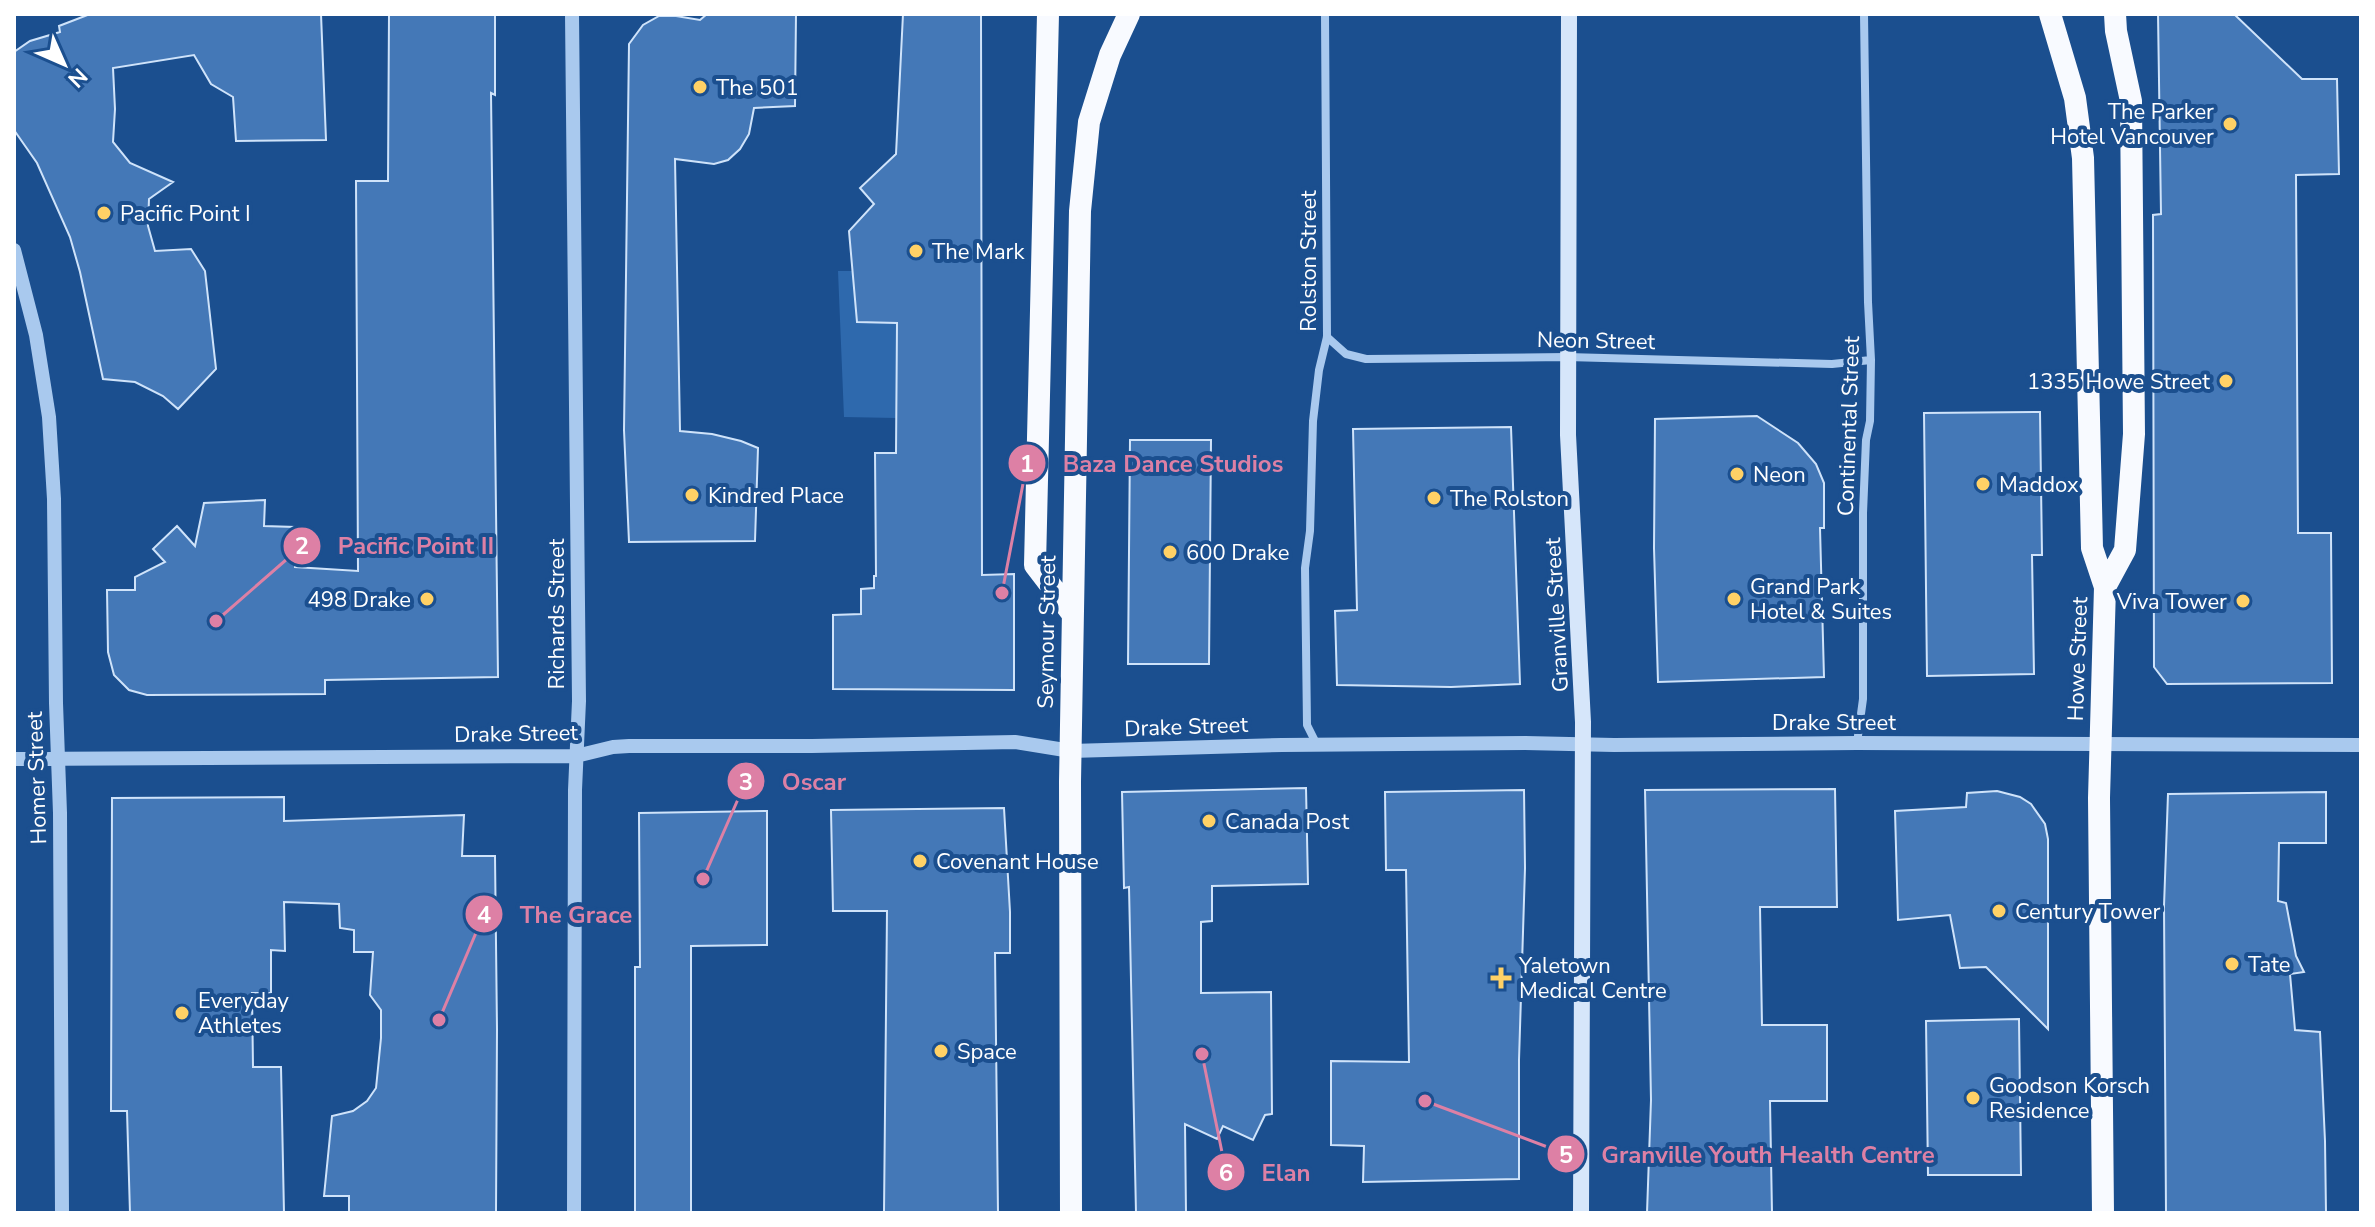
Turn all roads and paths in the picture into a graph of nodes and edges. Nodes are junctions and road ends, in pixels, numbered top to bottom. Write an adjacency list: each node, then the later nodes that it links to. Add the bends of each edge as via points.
1 (572, 14): 21 (street, Richards Street)
2 (1048, 14): 14 (highway, via 1035,565)
3 (1129, 14): 14 (highway, Seymour Street, via 1089,122 1080,211)
4 (1325, 14): 10 (street, Rolston Street)
5 (1569, 14): 11 (main road, Granville Street)
6 (1864, 14): 12 (street, Continental Street)
7 (2115, 14): 13 (highway, via 2131,101 2134,434 2125,550)
8 (2051, 15): 13 (highway, Howe Street, via 2075,98 2083,158 2092,548)
9 (14, 250): 23 (street, Homer Street, via 36,335 49,417)
10 (1327, 337): 11 (street, Neon Street, via 1346,354 1366,359); 18 (street, Rolston Street, via 1313,421 1305,568 1307,725)
11 (1567, 357): 12 (street, Neon Street, via 1832,364); 16 (main road, Granville Street)
12 (1871, 360): 15 (street, Continental Street, via 1863,513 1863,699)
13 (2105, 587): 17 (highway, Howe Street)
14 (1071, 612): 20 (highway, Seymour Street)
15 (1857, 743): 16 (street, Drake Street); 17 (street, Drake Street)
16 (1583, 744): 18 (street, Drake Street); 27 (main road, Granville Street)
17 (2101, 744): 19 (street, Drake Street); 28 (highway, Howe Street)
18 (1317, 745): 20 (street, Drake Street)
19 (2361, 745)
20 (1071, 751): 21 (street, Drake Street, via 1002,742 629,746); 26 (highway, Seymour Street)
21 (576, 756): 23 (street, Drake Street); 25 (street, Richards Street)
22 (14, 759): 23 (street, Drake Street)
23 (58, 759): 24 (street, Homer Street)
24 (62, 1213)
25 (574, 1213)
26 (1071, 1213)
27 (1581, 1213)
28 (2103, 1213)

